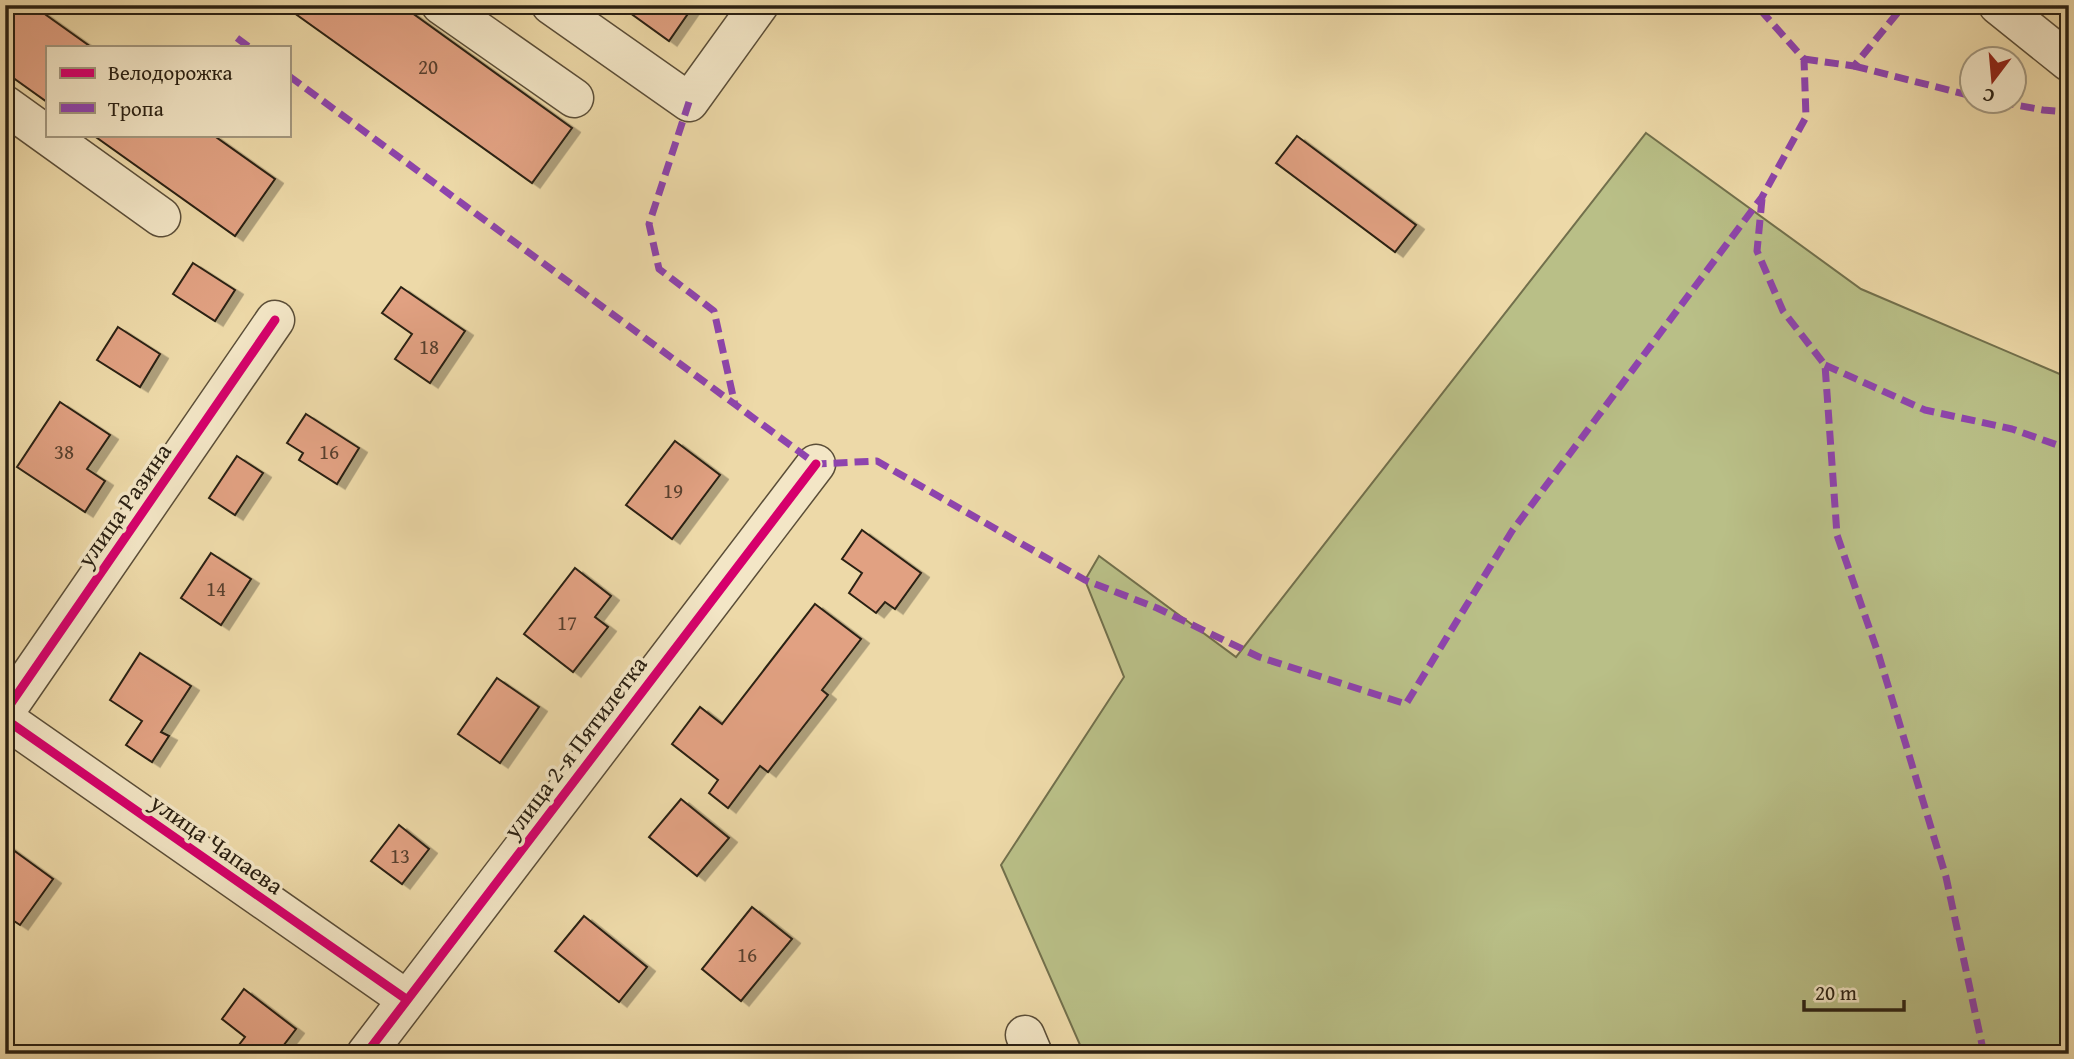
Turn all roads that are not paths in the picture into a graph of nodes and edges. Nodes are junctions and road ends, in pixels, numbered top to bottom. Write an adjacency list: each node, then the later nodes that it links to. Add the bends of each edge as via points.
1 (441, 5): 6 (street)
2 (551, 5): 3 (street, via 690,102)
3 (760, 5)
4 (1997, 5): 5 (street)
5 (2069, 62)
6 (574, 99)
7 (5, 105): 8 (street)
8 (46, 134)
9 (48, 136): 10 (street)
10 (161, 217)
11 (275, 320): 13 (street, улица Разина)
12 (816, 464): 15 (street, улица 2-я Пятилетка)
13 (5, 712)
14 (5, 719): 15 (street, улица Чапаева)
15 (406, 999): 16 (street, улица 2-я Пятилетка)
16 (366, 1054)

